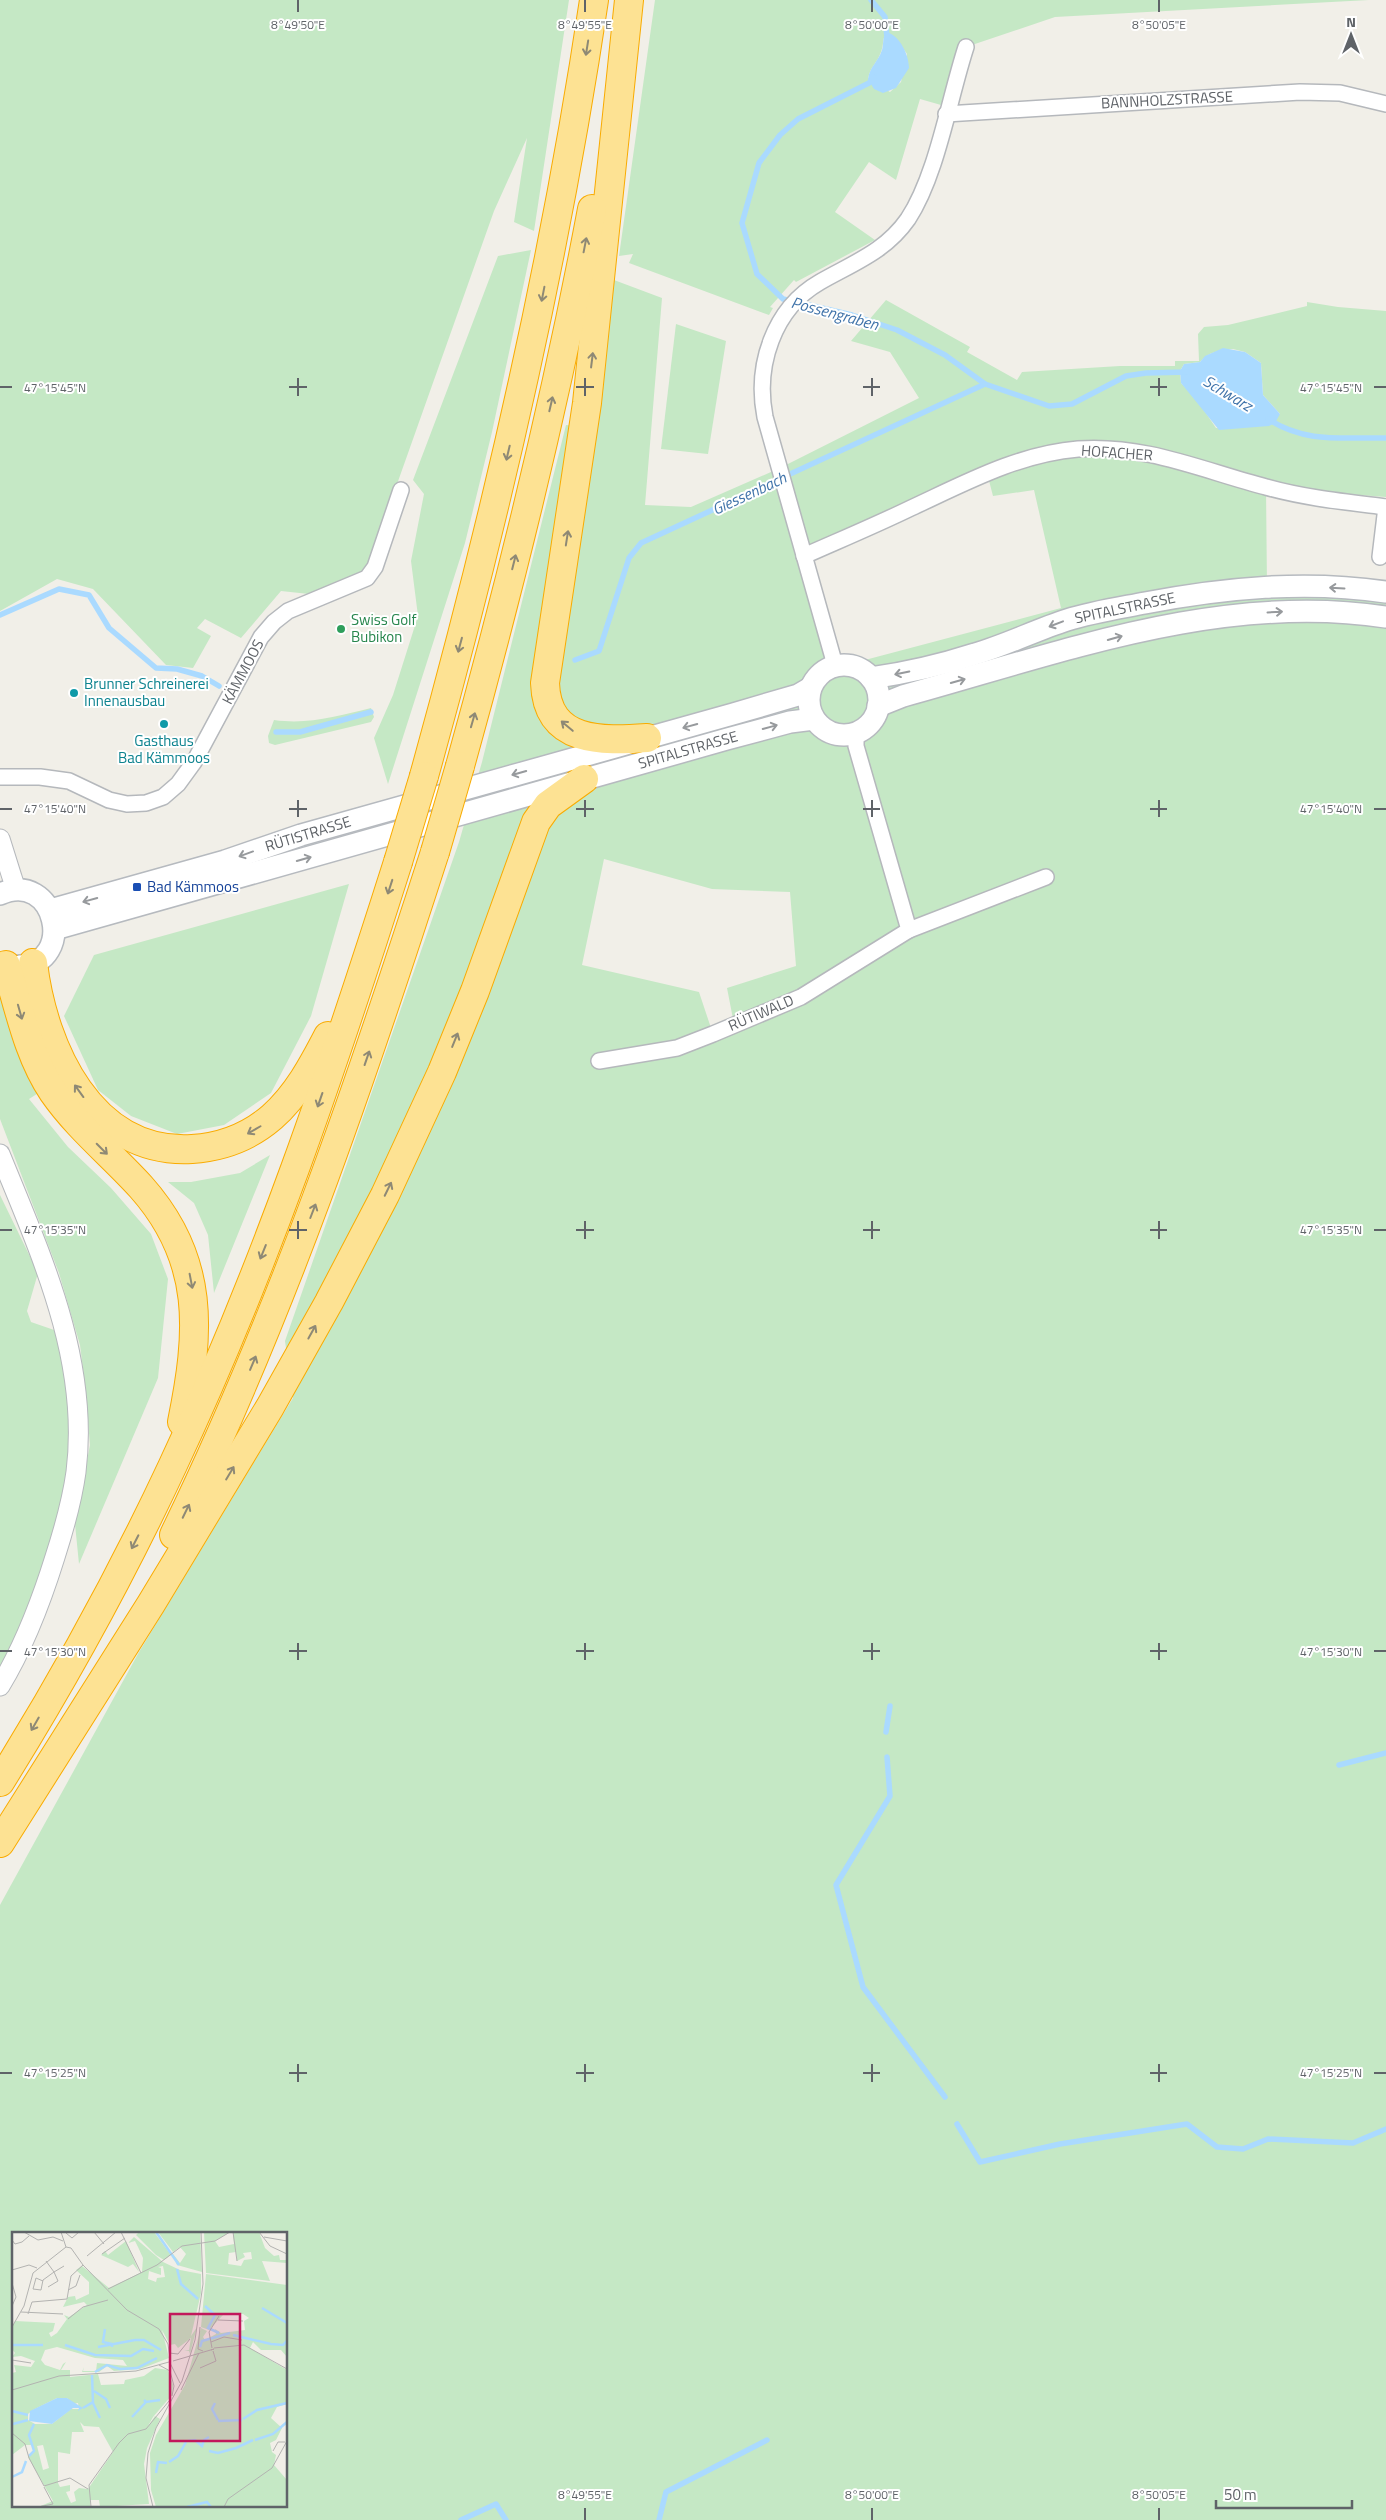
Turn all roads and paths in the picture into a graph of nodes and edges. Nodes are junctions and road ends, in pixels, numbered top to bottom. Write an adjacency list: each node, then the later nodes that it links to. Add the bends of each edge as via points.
1 (594, 0): 26 (highway, one-way to 26, bridge, via 572,141 539,316 490,528 424,776)
2 (628, 0): 18 (highway, one-way to 2, via 601,740 576,734 552,710 545,683 587,403); 34 (highway, one-way to 2, bridge, via 135,1613 198,1486 236,1404 345,1122 435,852 525,519 570,322)
3 (966, 47): 5 (street)
4 (1386, 104): 5 (street, BANNHOLZSTRASSE, via 1340,93 1300,92)
5 (946, 114): 8 (street, via 924,186 898,232 874,253 812,287 785,313 768,351 762,386 765,417)
6 (401, 490): 20 (street, KÄMMOOS, via 371,573 357,584 300,604 274,622 261,637 194,762 170,792 156,800 127,804 55,778)
7 (1386, 507): 8 (street, HOFACHER, via 1266,487 1152,454 1080,449 1037,456 986,472); 9 (street, HOFACHER)
8 (804, 556): 12 (street)
9 (1380, 557)
10 (1386, 592): 13 (main road, SPITALSTRASSE, one-way to 13, via 1299,586 1193,594 1095,612 976,654)
11 (1386, 617): 15 (main road, SPITALSTRASSE, one-way to 11, via 903,696 1147,628 1200,618 1299,611)
12 (835, 665): 13 (main road, via 856,666); 14 (main road, via 824,670)
13 (872, 678): 15 (main road, via 878,691)
14 (810, 688): 16 (main road, via 810,709); 18 (main road, SPITALSTRASSE, one-way to 18, via 784,699)
15 (878, 706): 17 (main road, via 871,723)
16 (814, 718): 17 (main road, via 832,733); 19 (main road, SPITALSTRASSE, one-way to 16)
17 (856, 733): 25 (street, via 856,746)
18 (647, 738): 19 (main road, SPITALSTRASSE)
19 (571, 775): 24 (main road, RÜTISTRASSE); 34 (highway, one-way to 19, via 151,1604 329,1302 385,1195 442,1072 536,822)
20 (0, 777)
21 (0, 839): 23 (street)
22 (1046, 877): 25 (street, RÜTIWALD)
23 (8, 892): 24 (main road, via 36,895)
24 (52, 920): 27 (main road, via 48,949)
25 (909, 930): 29 (street, RÜTIWALD, via 801,997 677,1048)
26 (369, 954): 27 (highway, one-way to 27, via 313,1065 281,1108 240,1138 206,1148 181,1149 157,1146 124,1133 98,1114 82,1095 53,1044); 31 (highway, one-way to 31, via 286,1195)
27 (33, 963): 28 (main road, via 24,966)
28 (3, 964): 31 (highway, one-way to 31, via 45,1079 83,1129 153,1202 171,1228 188,1267 195,1311 195,1342)
29 (599, 1061)
30 (0, 1154): 32 (street, via 60,1311 70,1354 78,1422 76,1473 61,1539 39,1608)
31 (172, 1467): 33 (highway, one-way to 33, via 100,1610)
32 (0, 1686)
33 (0, 1782)
34 (28, 1798): 35 (highway)
35 (0, 1843)

